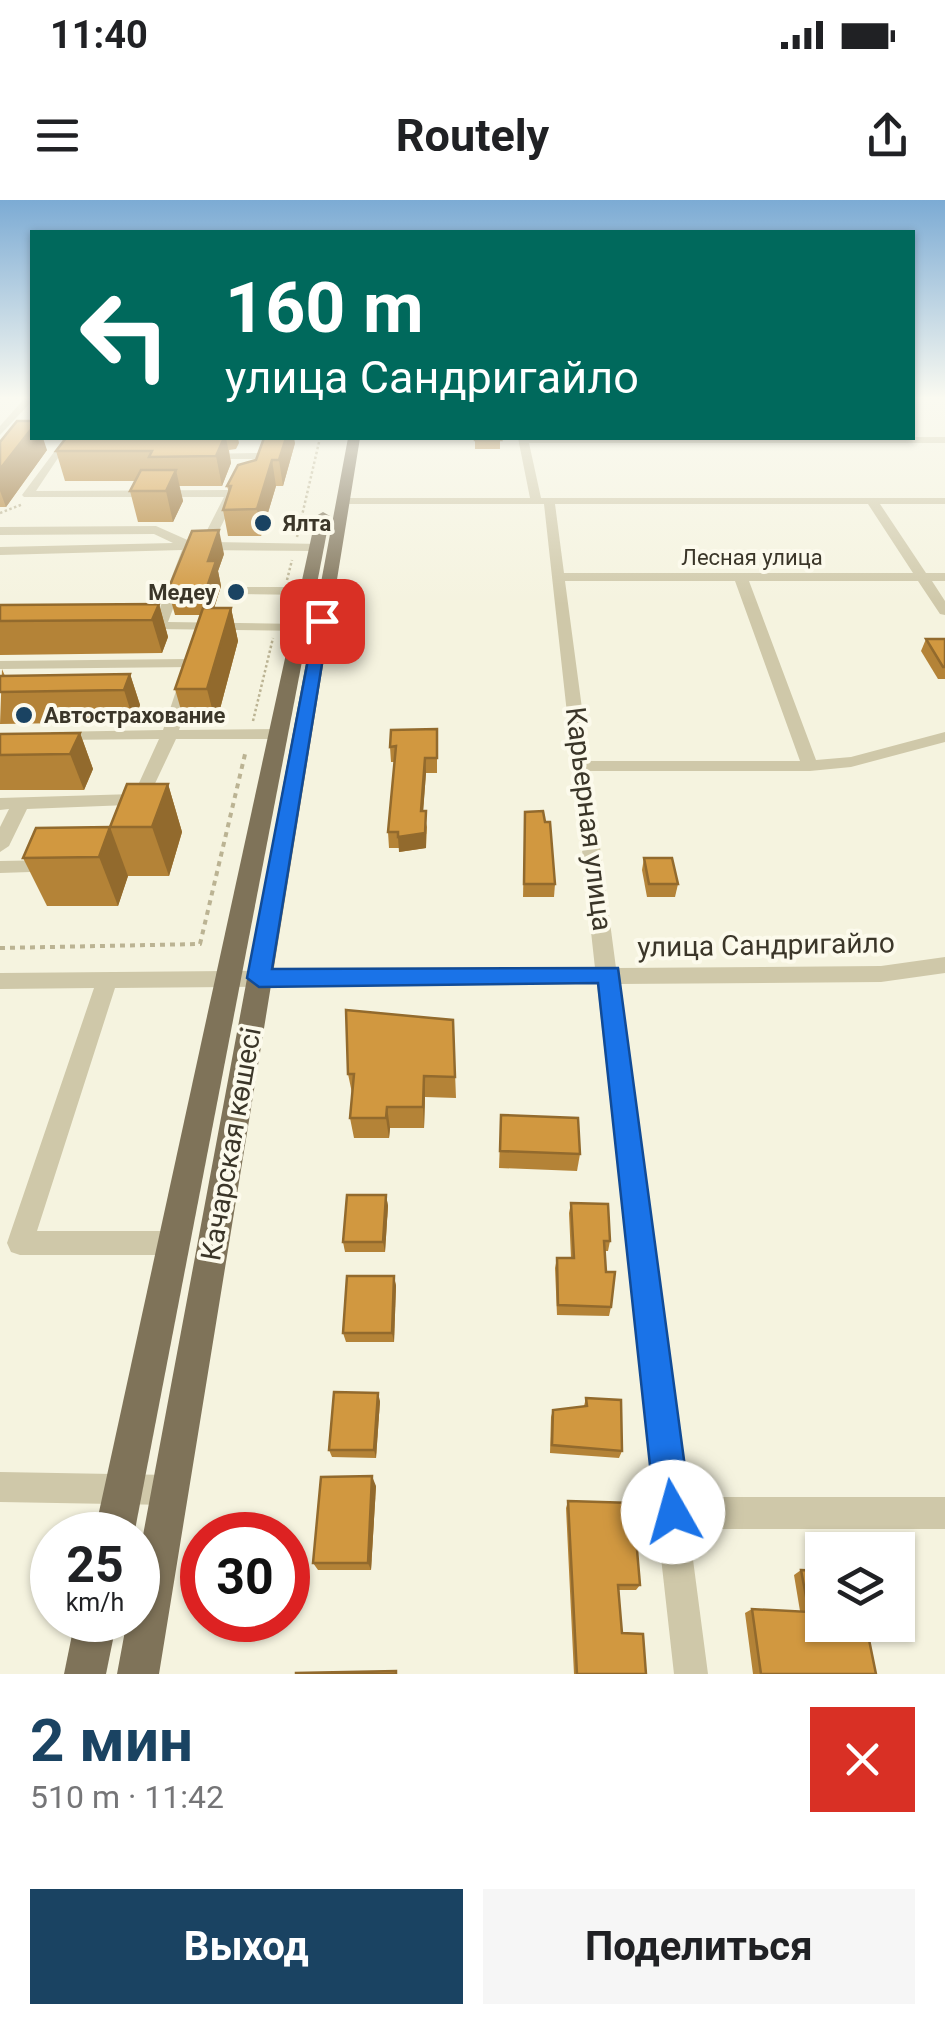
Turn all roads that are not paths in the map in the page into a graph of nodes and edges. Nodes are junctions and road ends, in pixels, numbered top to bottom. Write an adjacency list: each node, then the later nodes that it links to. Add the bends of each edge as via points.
1 (47, 467): 6 (street, via 31,492)
2 (257, 467): 6 (street)
3 (334, 467): 14 (main road, Качарская көшесі)
4 (349, 467): 10 (main road, Качарская көшесі)
5 (532, 467): 7 (street, Карьерная улица)
6 (232, 493): 15 (street)
7 (543, 501): 8 (street); 10 (street); 17 (street, Карьерная улица)
8 (872, 501): 9 (street); 18 (street)
9 (945, 501)
10 (342, 502): 21 (main road, Качарская көшесі)
11 (0, 532): 15 (street, via 156,530)
12 (282, 537): 13 (street)
13 (296, 542): 14 (street); 15 (street)
14 (318, 542): 21 (main road, Качарская көшесі)
15 (198, 546): 16 (street); 25 (street, via 158,623)
16 (0, 551)
17 (558, 577): 20 (street, Лесная улица); 32 (street, Карьерная улица)
18 (923, 577): 19 (street, Лесная улица); 20 (street, Лесная улица); 23 (street)
19 (945, 577)
20 (741, 578): 33 (street)
21 (315, 588): 22 (street); 24 (main road, Качарская көшесі); 35 (main road, Качарская көшесі)
22 (242, 591)
23 (945, 611)
24 (300, 628): 25 (street); 29 (main road, Качарская көшесі)
25 (204, 630): 26 (street)
26 (194, 663): 27 (street); 28 (street)
27 (0, 665)
28 (170, 734): 29 (street); 30 (street); 34 (street, via 136,808)
29 (280, 734): 36 (main road, Качарская көшесі)
30 (38, 735)
31 (945, 737): 33 (street)
32 (582, 766): 33 (street); 41 (street, Карьерная улица)
33 (810, 766)
34 (10, 804): 37 (street)
35 (285, 828): 36 (street); 42 (main road, Качарская көшесі)
36 (258, 829): 42 (main road, Качарская көшесі)
37 (0, 846)
38 (75, 865): 39 (street)
39 (0, 867)
40 (945, 965): 41 (street, улица Сандригайло, via 880,974)
41 (609, 974): 42 (street, улица Сандригайло); 50 (street, Карьерная улица)
42 (243, 978): 43 (street, улица Сандригайло); 45 (main road, Качарская көшесі, via 220,1031); 48 (main road, Качарская көшесі)
43 (107, 980): 44 (street, улица Сандригайло); 45 (street, via 20,1243)
44 (0, 982)
45 (176, 1243): 47 (main road, Качарская көшесі)
46 (0, 1487): 47 (street)
47 (124, 1489): 48 (street); 49 (main road, Качарская көшесі)
48 (170, 1490): 54 (main road, Качарская көшесі)
49 (119, 1512)
50 (673, 1512): 51 (street); 55 (street, Карьерная улица)
51 (945, 1513)
52 (92, 1642): 53 (main road)
53 (85, 1674)
54 (138, 1674)
55 (691, 1674)

